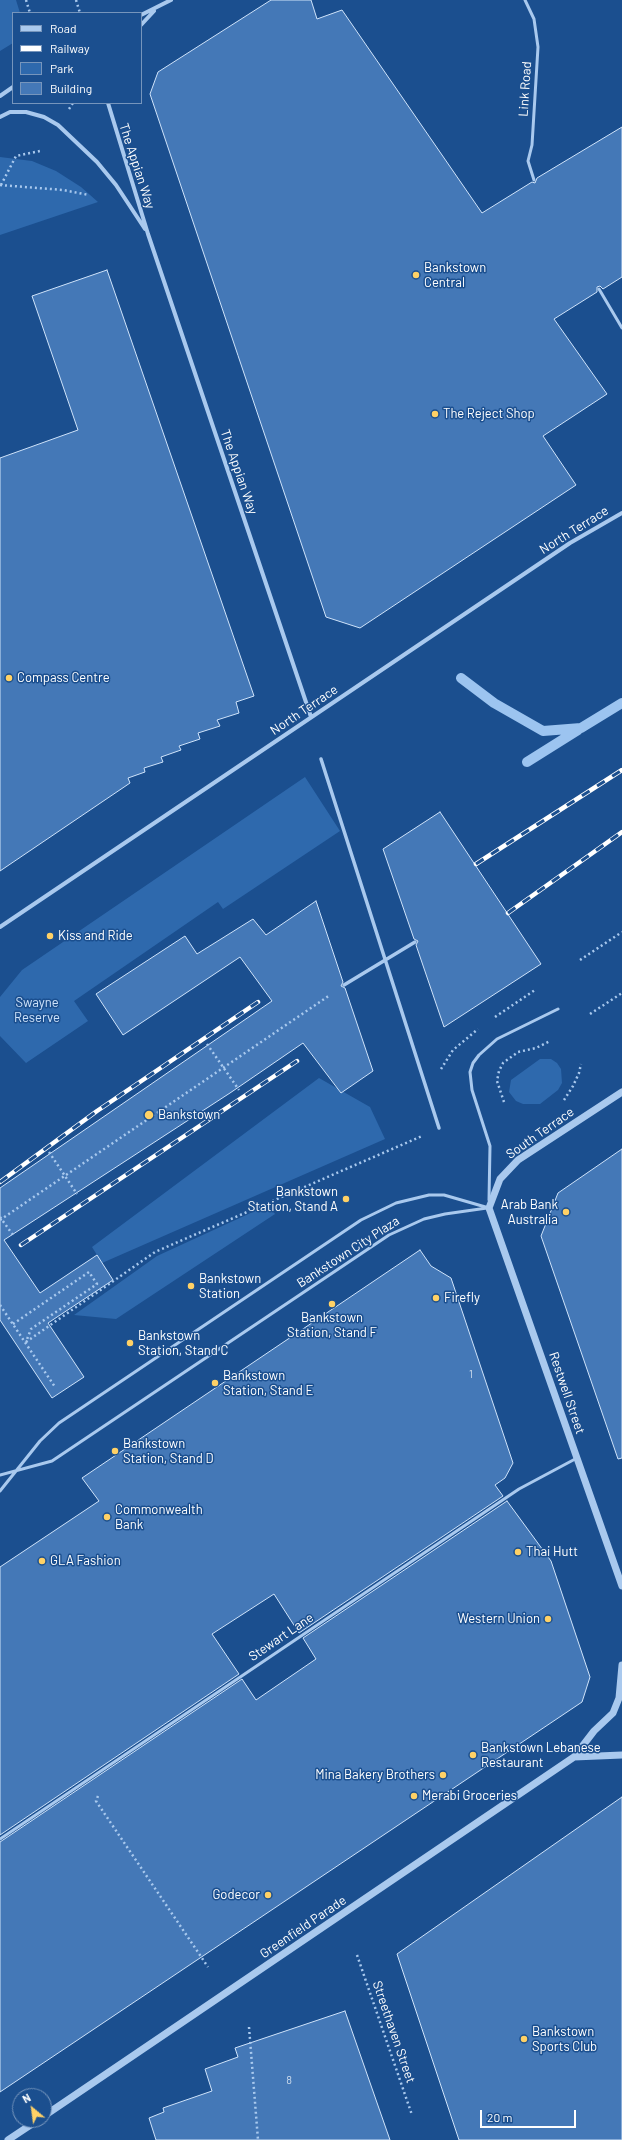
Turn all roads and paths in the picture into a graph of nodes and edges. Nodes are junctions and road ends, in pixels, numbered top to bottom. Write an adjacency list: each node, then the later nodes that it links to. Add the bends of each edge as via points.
1 (26, 0): 6 (path)
2 (76, 0): 7 (path)
3 (171, 0): 5 (street)
4 (525, 0): 17 (lane, Link Road, via 534,19 538,47 532,145 528,161)
5 (156, 9): 8 (street); 9 (street)
6 (30, 12)
7 (80, 12)
8 (142, 15)
9 (142, 24)
10 (12, 88): 11 (street)
11 (0, 96)
12 (72, 104): 14 (path)
13 (108, 104): 20 (street, The Appian Way)
14 (68, 112)
15 (0, 117): 20 (street, The Appian Way, via 10,112 26,112 44,117 58,126 97,162 116,185)
16 (40, 151): 18 (path, via 16,156)
17 (534, 180)
18 (0, 185): 19 (path)
19 (89, 195)
20 (148, 234): 24 (street, The Appian Way)
21 (599, 289): 22 (lane)
22 (622, 328)
23 (622, 513): 24 (street, North Terrace, via 570,543)
24 (311, 717): 26 (street, North Terrace)
25 (321, 760): 29 (street)
26 (0, 927)
27 (622, 932): 30 (path)
28 (414, 942): 29 (street)
29 (385, 960): 31 (street); 43 (street)
30 (580, 960)
31 (344, 985): 38 (path)
32 (622, 993): 34 (path)
33 (558, 1009): 47 (lane, via 497,1039 473,1063 470,1072 472,1090 490,1146)
34 (590, 1014)
35 (550, 1041): 42 (path, via 536,1048 518,1052 503,1063 498,1071 497,1081)
36 (207, 1044): 38 (path)
37 (581, 1064): 41 (path, via 573,1086)
38 (224, 1068): 39 (path); 45 (path)
39 (239, 1090)
40 (622, 1092): 47 (street, South Terrace, via 518,1160 500,1179)
41 (564, 1100)
42 (504, 1102)
43 (439, 1128): 55 (path, via 155,1252)
44 (49, 1152): 45 (path)
45 (66, 1176): 46 (path); 49 (path)
46 (78, 1194)
47 (489, 1208): 57 (street, Restwell Street); 58 (lane, Bankstown City Plaza, via 424,1219 389,1234 52,1461); 58 (lane, Bankstown City Plaza, via 444,1195 429,1195 396,1203 367,1217 59,1423 40,1441)
48 (0, 1217): 50 (path)
49 (0, 1220)
50 (5, 1223): 51 (path); 52 (path)
51 (0, 1226)
52 (13, 1235)
53 (0, 1305): 54 (path)
54 (13, 1324): 55 (path); 55 (path, via 89,1272 96,1284 31,1329)
55 (26, 1342): 56 (path)
56 (55, 1388)
57 (577, 1458): 61 (street, Restwell Street); 65 (lane, Stewart Lane, via 519,1489)
58 (16, 1472): 59 (lane, Bankstown City Plaza); 60 (lane, Bankstown City Plaza)
59 (0, 1475)
60 (0, 1491)
61 (622, 1586)
62 (622, 1665): 64 (street, Greenfield Parade, via 619,1698 613,1713 594,1731)
63 (622, 1755): 64 (street)
64 (574, 1757): 70 (street, Greenfield Parade)
65 (92, 1776): 66 (lane, Stewart Lane); 68 (path, via 101,1789 96,1801)
66 (0, 1839)
67 (357, 1955): 71 (path, Streethaven Street)
68 (208, 1967)
69 (249, 2027): 74 (path)
70 (52, 2111)
71 (412, 2115)
72 (26, 2128): 73 (street)
73 (8, 2140)
74 (258, 2140)

